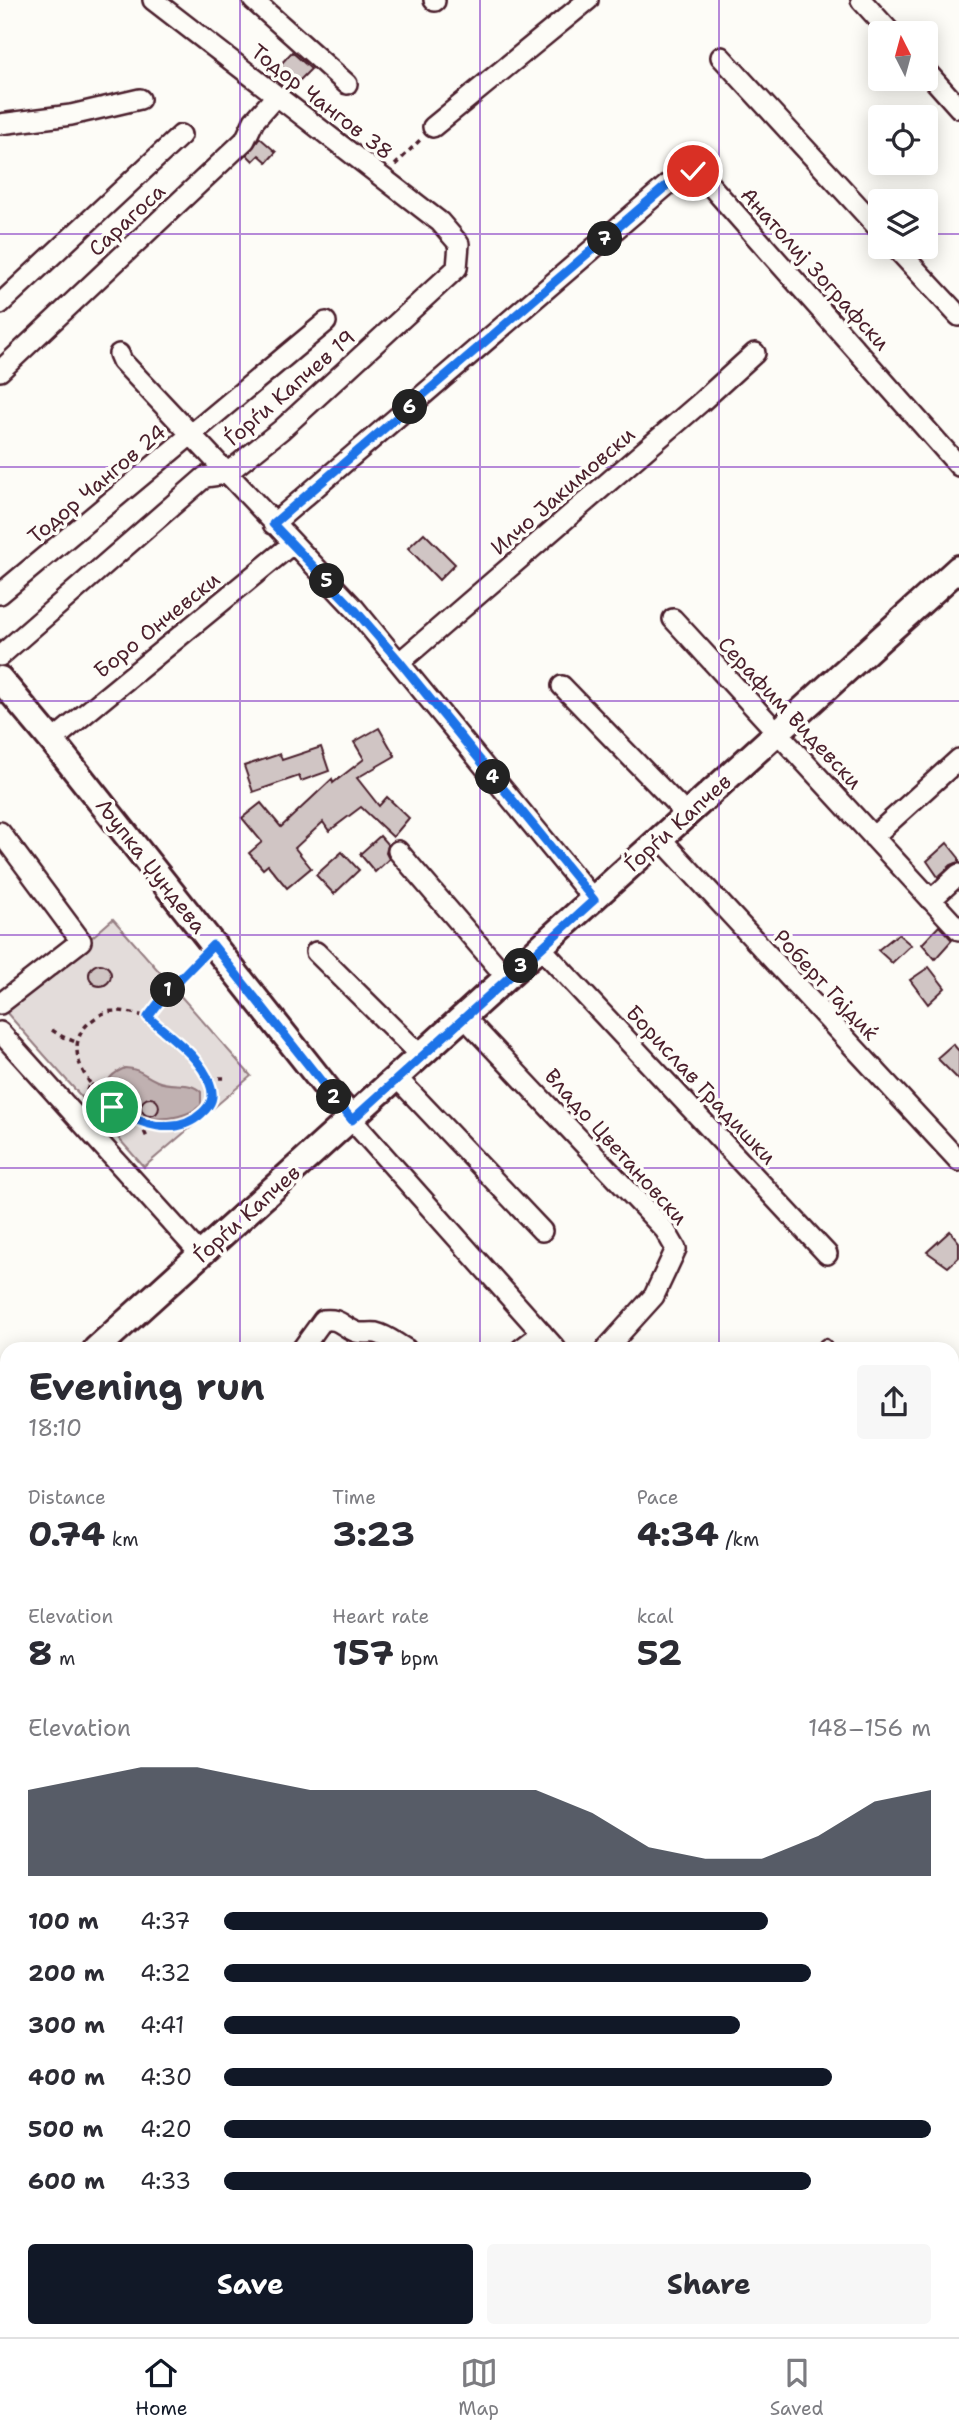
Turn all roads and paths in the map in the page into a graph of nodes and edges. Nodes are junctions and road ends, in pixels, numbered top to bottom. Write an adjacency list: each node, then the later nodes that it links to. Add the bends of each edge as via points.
1 (153, 0): 9 (street, Тодор Чангов 38)
2 (253, 0): 7 (street, Тодор Чангов 38)
3 (589, 0): 13 (street)
4 (861, 0): 5 (street)
5 (880, 21)
6 (721, 57): 16 (street)
7 (347, 84)
8 (938, 84): 11 (street)
9 (276, 96): 15 (street, Тодор Чангов 38); 24 (street, Сарагоса, via 254,121 245,140)
10 (140, 99): 12 (street, via 71,115)
11 (959, 108)
12 (0, 124)
13 (433, 127): 15 (path)
14 (181, 135): 19 (street)
15 (383, 177): 17 (street, Тодор Чангов 38, via 440,222)
16 (868, 217)
17 (459, 244): 27 (street, Ѓорѓи Капчев 19, via 457,268 281,430)
18 (906, 259): 20 (street)
19 (0, 304)
20 (959, 316)
21 (327, 322): 25 (street, Тодор Чангов 24)
22 (755, 353): 34 (street, Илчо Јакимовски)
23 (119, 354): 25 (street)
24 (0, 371)
25 (191, 436): 27 (street); 31 (street, Тодор Чангов 24)
26 (959, 466): 28 (street, Анатолиј Зографски, via 693,171 680,174)
27 (226, 474): 28 (street); 33 (street, Ѓорѓи Капчев 19, via 205,478)
28 (273, 524): 29 (street)
29 (292, 544): 34 (street); 38 (street, Боро Ончевски)
30 (959, 568): 37 (street, Ѓорѓи Капчев)
31 (0, 594)
32 (673, 619): 37 (street, Серафим Видевски)
33 (0, 656)
34 (400, 662): 46 (street)
35 (0, 679): 38 (street, Љупка Џундева)
36 (562, 686): 40 (street)
37 (777, 733): 40 (street, Ѓорѓи Капчев); 42 (street, Серафим Видевски)
38 (52, 741): 49 (street, Љупка Џундева)
39 (959, 759): 42 (street)
40 (687, 815): 43 (street, Ѓорѓи Капчев)
41 (0, 832): 53 (street, via 81,941)
42 (873, 837): 47 (street, Серафим Видевски)
43 (661, 839): 46 (street, Ѓорѓи Капчев); 69 (street, Роберт Гајдиќ)
44 (398, 851): 52 (street)
45 (959, 874): 47 (street)
46 (594, 900): 50 (street, Ѓорѓи Капчев)
47 (931, 900): 48 (street, Серафим Видевски)
48 (959, 930)
49 (213, 945): 54 (path); 66 (street, Љупка Џундева)
50 (541, 948): 52 (street, Ѓорѓи Капчев); 71 (street, Борислав Градишки)
51 (316, 952): 59 (street)
52 (507, 978): 55 (street, Ѓорѓи Капчев)
53 (0, 1004)
54 (148, 1017): 58 (path, via 115,1011 100,1015); 62 (path, via 181,1046)
55 (464, 1017): 59 (street, Ѓорѓи Капчев); 79 (street, Владо Цветановски, via 665,1230 676,1249 654,1296)
56 (52, 1030): 58 (path)
57 (0, 1032): 65 (street)
58 (76, 1042): 63 (path, via 82,1073)
59 (421, 1056): 61 (street, Ѓорѓи Капчев)
60 (228, 1078): 62 (path)
61 (397, 1078): 66 (street, Ѓорѓи Капчев); 70 (street)
62 (210, 1082): 67 (path, via 213,1097 197,1118 178,1126)
63 (90, 1083): 65 (path); 67 (path, via 112,1107)
64 (145, 1114): 67 (path)
65 (75, 1116): 72 (street)
66 (352, 1120): 72 (street, Ѓорѓи Капчев); 73 (street)
67 (140, 1122): 68 (path)
68 (148, 1140)
69 (959, 1161)
70 (542, 1231)
71 (827, 1254)
72 (201, 1255): 74 (street, Ѓорѓи Капчев)
73 (542, 1334): 77 (street); 78 (street)
74 (104, 1342)
75 (307, 1342): 76 (street, via 323,1320 334,1319 354,1331 374,1332)
76 (394, 1342)
77 (531, 1342)
78 (549, 1342)
79 (612, 1342)

